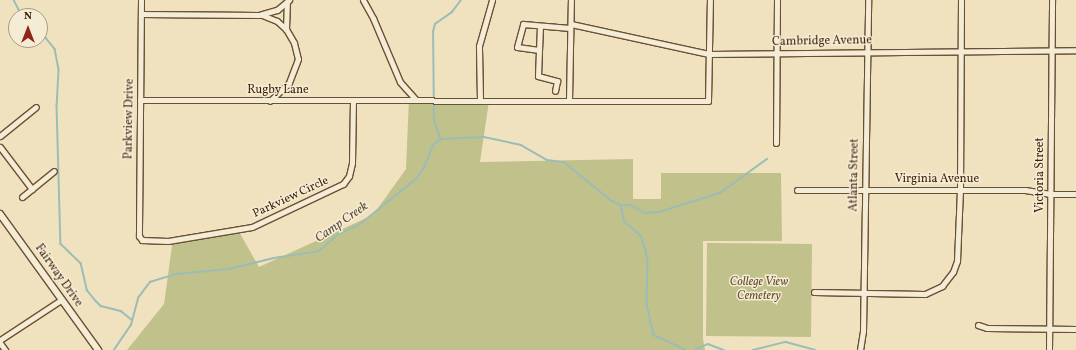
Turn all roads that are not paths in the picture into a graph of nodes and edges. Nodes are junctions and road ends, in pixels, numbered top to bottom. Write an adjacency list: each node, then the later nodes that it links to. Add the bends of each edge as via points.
1 (141, 0): 11 (street, Parkview Drive)
2 (363, 0): 25 (street, via 400,82)
3 (492, 0): 26 (street, via 479,46)
4 (571, 0): 14 (street)
5 (710, 0): 22 (street)
6 (777, 0): 21 (street)
7 (868, 0): 20 (street, Atlanta Street)
8 (961, 0): 19 (street)
9 (1052, 0): 17 (street, Victoria Street)
10 (288, 2): 12 (street); 15 (street)
11 (141, 14): 12 (street); 24 (street, Parkview Drive)
12 (262, 15): 15 (street, via 277,21)
13 (540, 26): 14 (street, Cambridge Avenue); 16 (street); 16 (street, Cambridge Avenue, via 523,24 517,47)
14 (571, 26): 22 (street, Cambridge Avenue); 27 (street)
15 (286, 30): 28 (street, via 297,51 296,69 289,83)
16 (539, 50): 23 (street, via 538,76 557,81)
17 (1052, 50): 18 (street, Cambridge Avenue); 19 (street, Cambridge Avenue); 39 (street, Victoria Street)
18 (1076, 50)
19 (961, 51): 20 (street, Cambridge Avenue); 38 (street)
20 (866, 52): 21 (street, Cambridge Avenue); 37 (street, Atlanta Street)
21 (777, 53): 22 (street, Cambridge Avenue); 32 (street)
22 (709, 54): 27 (street, Rugby Lane, via 708,101)
23 (555, 92)
24 (140, 100): 28 (street, Rugby Lane); 43 (street, Parkview Drive)
25 (416, 100): 26 (street, Rugby Lane); 29 (street, Rugby Lane)
26 (480, 100): 27 (street, Rugby Lane)
27 (569, 100)
28 (270, 101): 29 (street, Rugby Lane)
29 (354, 101): 43 (street, Parkview Circle, via 352,163 349,176 343,184 252,227 168,241)
30 (36, 107): 31 (street)
31 (0, 136)
32 (776, 143)
33 (0, 147): 35 (street)
34 (54, 171): 35 (street)
35 (32, 189): 41 (street)
36 (797, 190): 37 (street, Virginia Avenue)
37 (865, 190): 38 (street, Virginia Avenue); 45 (street, Atlanta Street)
38 (960, 190): 39 (street, Virginia Avenue, via 1024,190); 45 (street, via 953,272 937,290 925,294)
39 (1051, 194): 40 (street, Virginia Avenue); 48 (street, Victoria Street)
40 (1076, 194)
41 (22, 197)
42 (0, 214): 46 (street, Fairway Drive)
43 (140, 239)
44 (814, 292): 45 (street)
45 (864, 293): 53 (street, Atlanta Street)
46 (61, 300): 50 (street); 52 (street, Fairway Drive)
47 (978, 325): 48 (street, via 987,328)
48 (1050, 329): 49 (street); 54 (street, Victoria Street)
49 (1076, 329)
50 (0, 342): 51 (street)
51 (5, 350)
52 (98, 350)
53 (860, 350)
54 (1049, 350)

